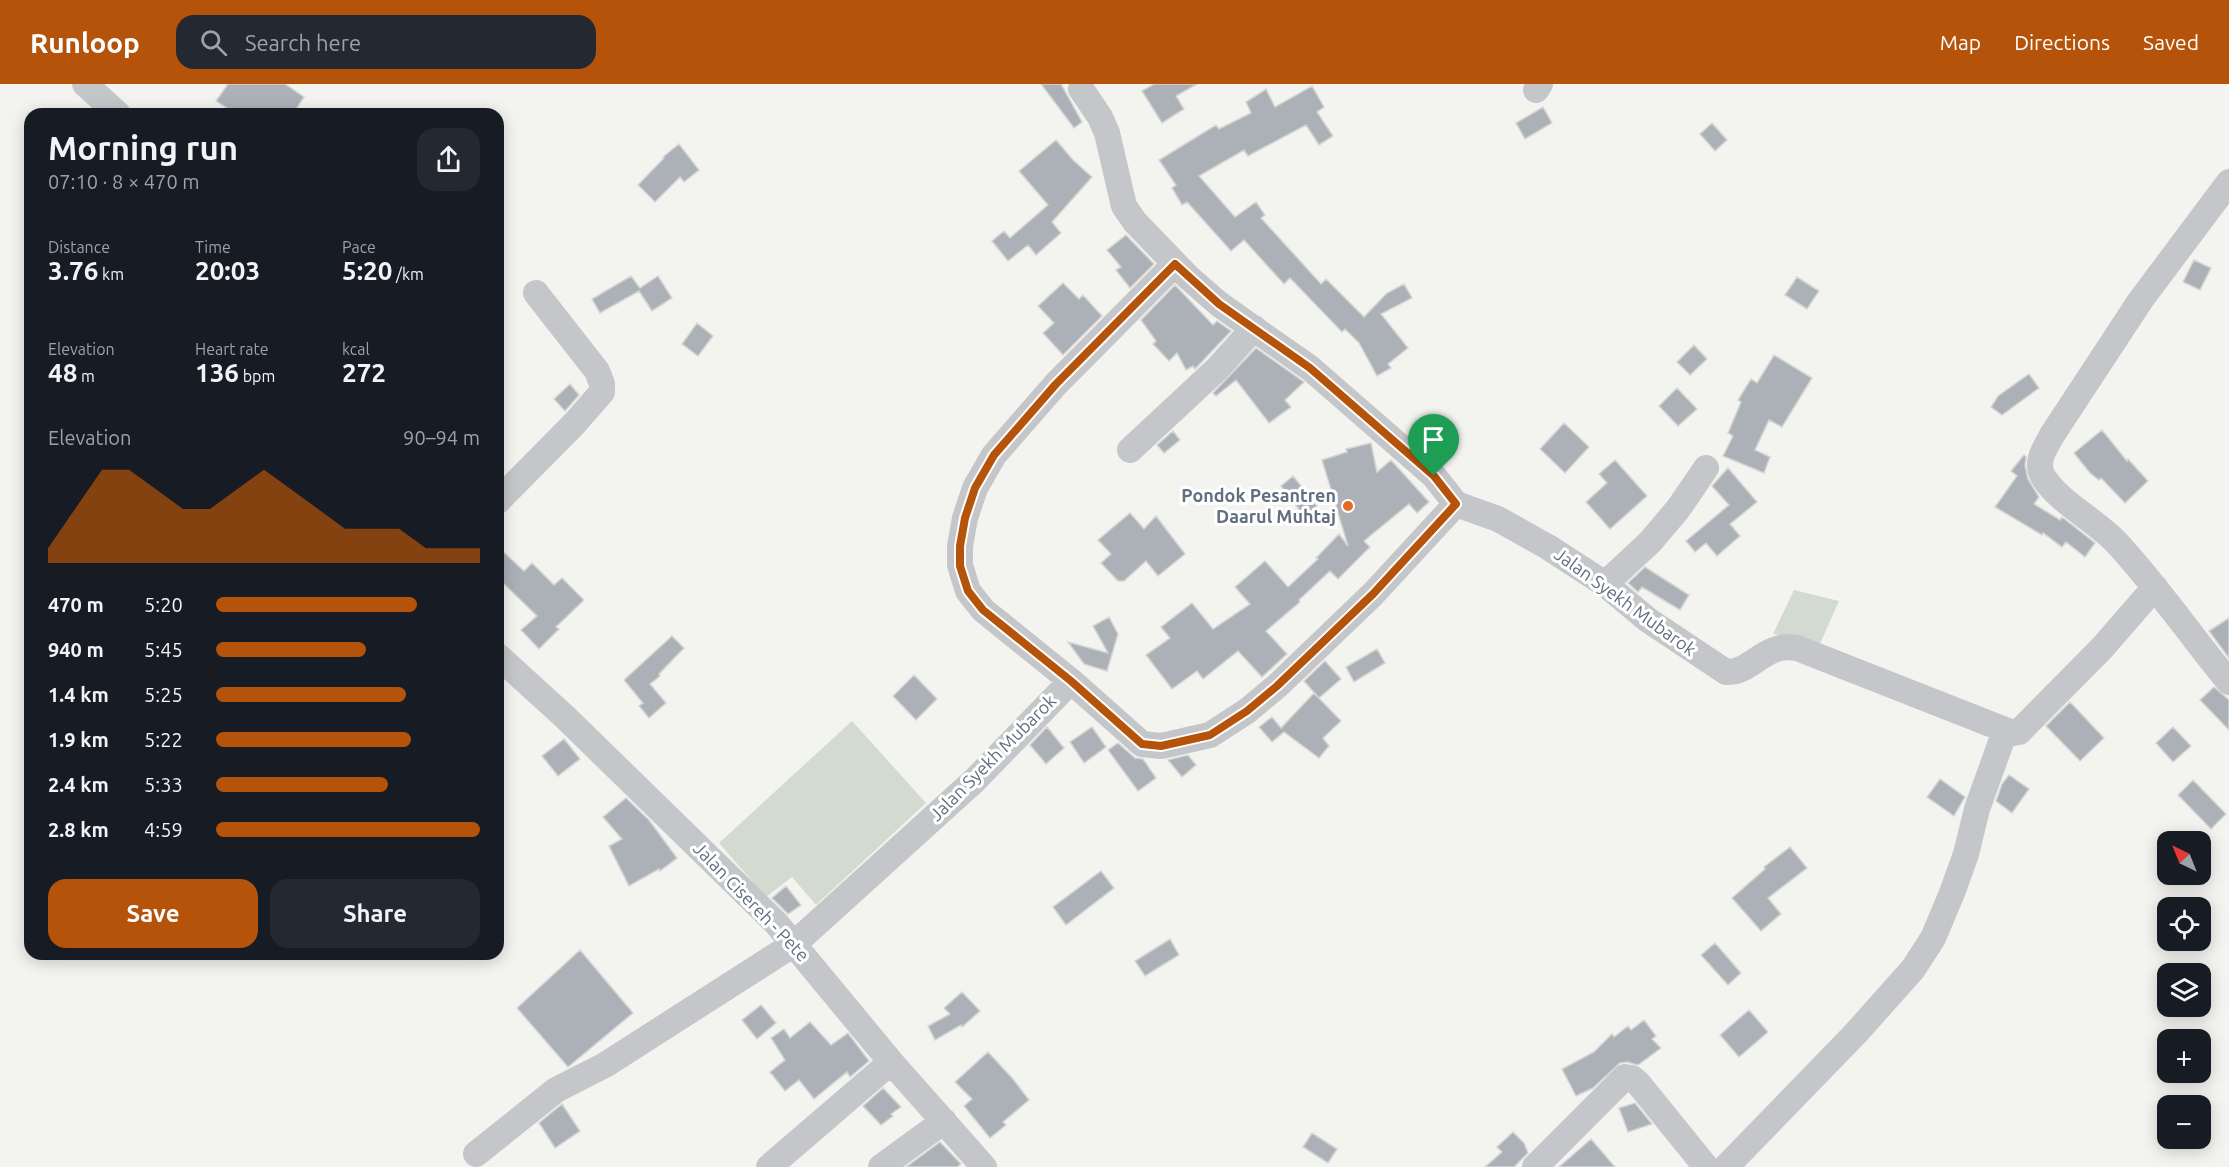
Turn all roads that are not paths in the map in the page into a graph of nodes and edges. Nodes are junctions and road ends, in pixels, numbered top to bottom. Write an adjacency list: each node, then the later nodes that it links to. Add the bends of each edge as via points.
1 (86, 84): 3 (street)
2 (1081, 89): 5 (street, via 1107,133 1124,206)
3 (112, 108)
4 (2229, 182): 13 (street, via 2140,301 2040,457 2043,477 2114,540)
5 (1175, 264): 7 (street, via 1219,304); 15 (street, via 1056,384 994,455 975,488 965,518 960,566 968,591 983,610)
6 (536, 293): 10 (street, via 597,371 602,392)
7 (1254, 328): 8 (street, via 1217,369); 11 (street, via 1310,368 1434,476)
8 (1130, 450)
9 (1706, 468): 12 (street, via 1650,542)
10 (504, 495)
11 (1456, 504): 12 (street, Jalan Syekh Mubarok, via 1498,519); 15 (street, Jalan Syekh Mubarok, via 1373,594 1277,686 1210,735 1161,746 1142,744)
12 (1605, 584): 17 (street, Jalan Syekh Mubarok, via 1648,620 1726,672 1734,673 1779,647 1797,648)
13 (2155, 587): 16 (street); 17 (street, via 2102,648 2019,732)
14 (504, 661): 18 (street, Jalan Cisereh - Pete)
15 (1071, 681): 18 (street, Jalan Syekh Mubarok, via 975,780)
16 (2229, 682)
17 (2005, 731): 27 (street, via 1977,809 1966,854 1933,938 1913,969 1856,1033)
18 (794, 944): 19 (street, Jalan Cisereh - Pete); 21 (street, Jalan Syekh Mubarok, via 605,1065 556,1090)
19 (891, 1062): 20 (street, Jalan Cisereh - Pete); 22 (street)
20 (944, 1121): 23 (street); 24 (street, Jalan Cisereh - Pete)
21 (476, 1154)
22 (770, 1167)
23 (881, 1167)
24 (984, 1167)
25 (1535, 1167): 26 (street, via 1625,1077 1638,1083)
26 (1706, 1167)
27 (1726, 1167)

